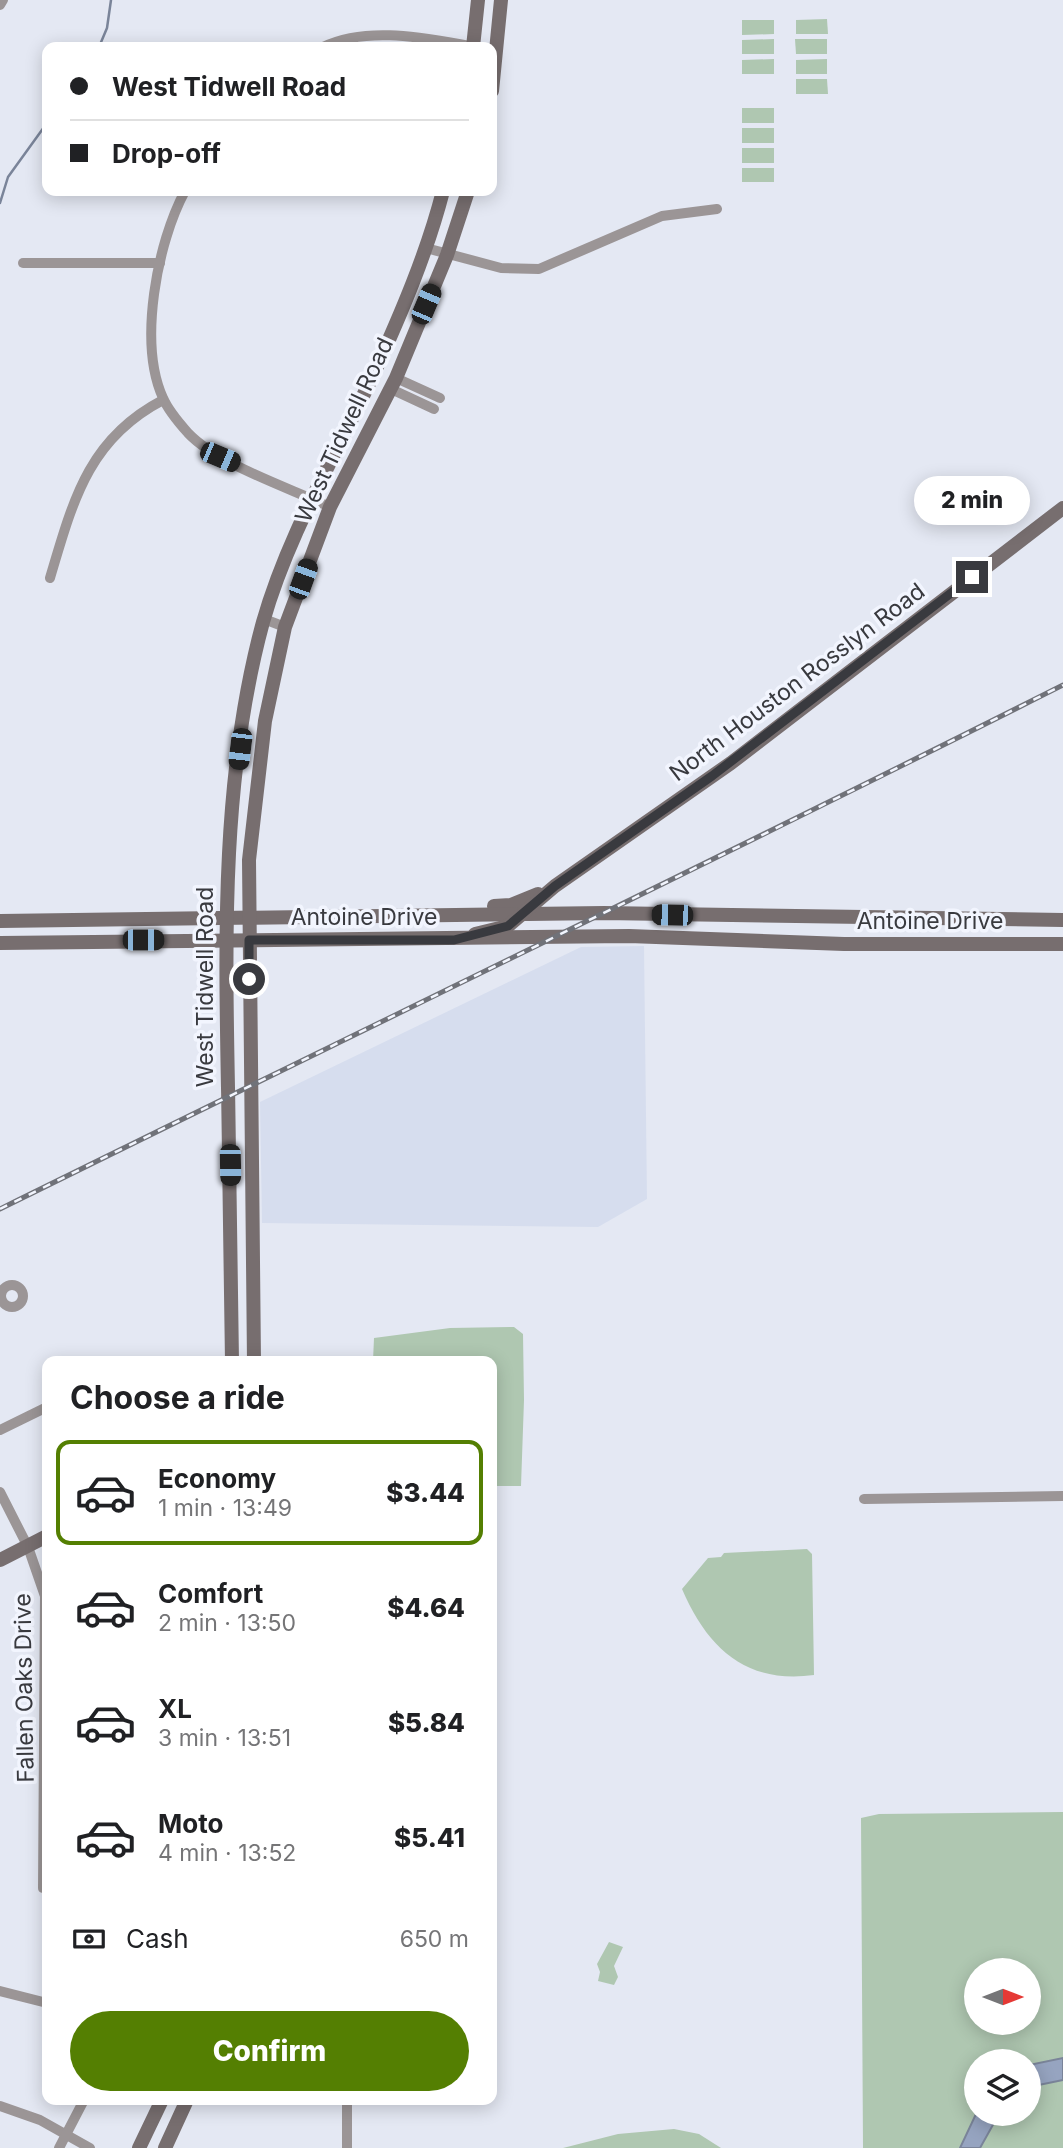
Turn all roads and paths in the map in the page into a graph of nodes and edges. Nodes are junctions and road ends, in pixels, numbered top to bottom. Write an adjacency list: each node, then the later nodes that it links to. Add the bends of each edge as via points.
1 (3, 0): 4 (street)
2 (478, 0): 7 (main road)
3 (501, 0): 8 (main road)
4 (0, 5)
5 (333, 42): 6 (street, via 378,35)
6 (435, 42)
7 (475, 42)
8 (495, 42)
9 (182, 196): 16 (street)
10 (442, 196): 13 (main road, West Tidwell Road)
11 (466, 196): 14 (main road, West Tidwell Road)
12 (717, 209): 14 (street, via 662,216 539,269 501,268)
13 (426, 248): 14 (street); 17 (main road, West Tidwell Road)
14 (447, 255): 18 (main road, West Tidwell Road)
15 (23, 263): 16 (street)
16 (160, 263): 20 (street, via 151,322)
17 (374, 373): 18 (main road); 22 (main road, West Tidwell Road)
18 (394, 384): 19 (street); 21 (street); 23 (main road, West Tidwell Road)
19 (440, 398)
20 (163, 400): 22 (street, via 189,434 220,457); 25 (street, via 135,415 103,447 83,482)
21 (434, 409)
22 (310, 498): 23 (street); 26 (main road, West Tidwell Road)
23 (330, 507): 27 (main road, West Tidwell Road)
24 (1063, 508): 28 (main road, North Houston Rosslyn Road, via 712,776)
25 (51, 578)
26 (264, 619): 27 (street); 33 (main road, West Tidwell Road, via 240,749)
27 (285, 627): 34 (main road, West Tidwell Road, via 265,721 249,860)
28 (552, 889): 29 (main road, via 545,904); 31 (main road, North Houston Rosslyn Road, via 511,905); 32 (main road, North Houston Rosslyn Road)
29 (559, 914): 32 (main road, Antoine Drive); 35 (main road, Antoine Drive)
30 (400, 915): 31 (main road, Antoine Drive); 34 (main road, Antoine Drive); 38 (main road)
31 (434, 915): 32 (main road, Antoine Drive)
32 (521, 915): 40 (main road, North Houston Rosslyn Road, via 508,926)
33 (226, 917): 34 (main road, Antoine Drive); 36 (main road, Antoine Drive); 37 (main road, West Tidwell Road)
34 (249, 918): 39 (main road, West Tidwell Road)
35 (1063, 920)
36 (0, 921)
37 (226, 939): 39 (main road, Antoine Drive); 41 (main road, Antoine Drive); 44 (main road, West Tidwell Road)
38 (399, 939): 39 (main road, Antoine Drive); 40 (main road, Antoine Drive)
39 (249, 940): 43 (main road, West Tidwell Road)
40 (454, 940): 42 (main road, Antoine Drive, via 629,936 844,944)
41 (0, 943)
42 (1063, 944)
43 (250, 1061): 44 (main road); 46 (main road, West Tidwell Road)
44 (228, 1062): 45 (main road, West Tidwell Road)
45 (231, 1211): 46 (main road); 47 (main road, West Tidwell Road)
46 (252, 1211): 48 (main road, West Tidwell Road)
47 (232, 1342): 48 (main road); 49 (main road, West Tidwell Road)
48 (253, 1342): 50 (main road, West Tidwell Road)
49 (232, 1356)
50 (254, 1356)
51 (42, 1409): 52 (street)
52 (0, 1430)
53 (0, 1492): 57 (street, Fallen Oaks Drive)
54 (1063, 1496): 55 (street)
55 (864, 1499)
56 (42, 1539): 57 (main road)
57 (28, 1547): 58 (main road); 59 (street, Fallen Oaks Drive)
58 (0, 1560)
59 (42, 1589)
60 (0, 1991): 61 (street)
61 (42, 2002)
62 (82, 2105): 67 (street)
63 (160, 2105): 70 (main road)
64 (185, 2105): 71 (main road)
65 (347, 2105): 72 (street)
66 (0, 2106): 67 (street)
67 (67, 2135): 68 (street); 69 (street)
68 (59, 2148)
69 (90, 2148)
70 (139, 2148)
71 (165, 2148)
72 (347, 2148)

